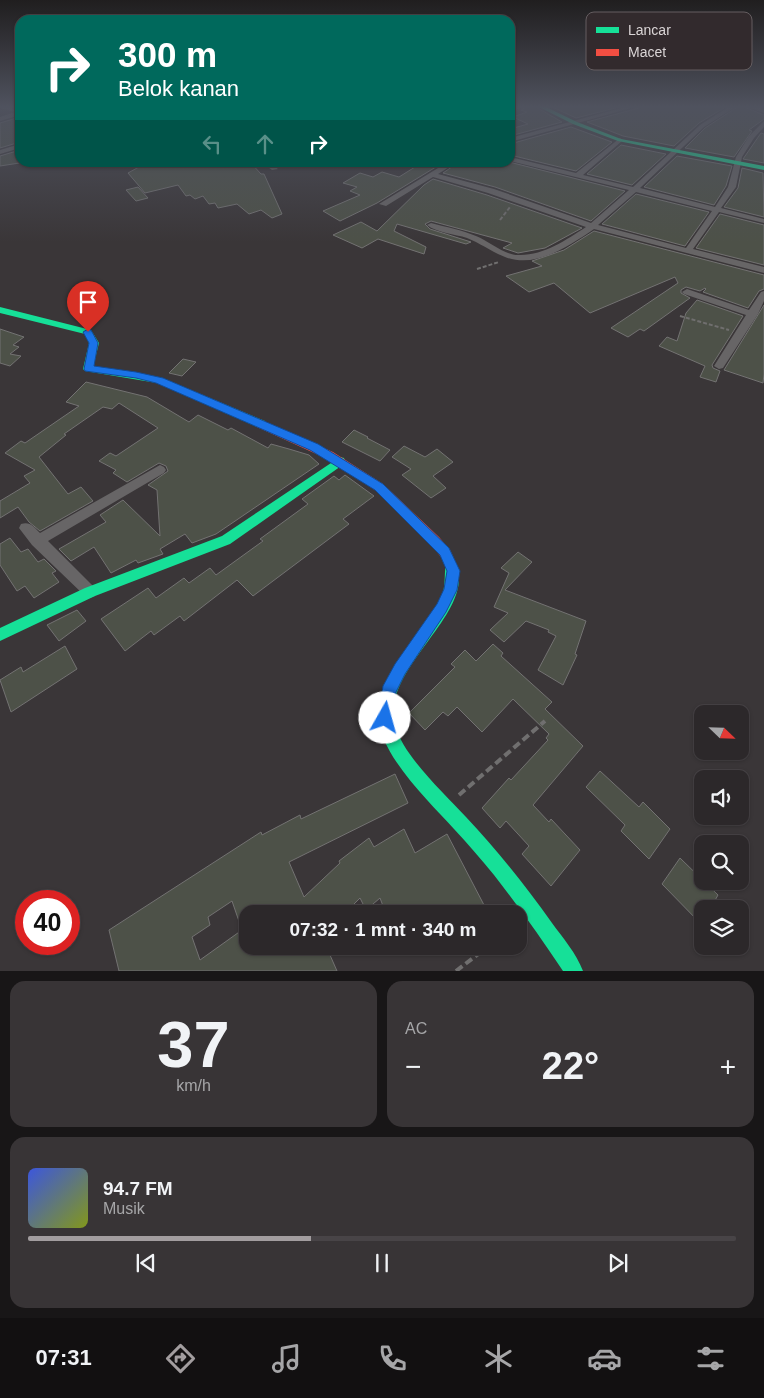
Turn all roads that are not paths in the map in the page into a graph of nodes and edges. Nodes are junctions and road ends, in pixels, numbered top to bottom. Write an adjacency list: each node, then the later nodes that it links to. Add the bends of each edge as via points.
1 (606, 151): 12 (street)
2 (674, 151): 13 (street)
3 (676, 151): 6 (street)
4 (743, 151): 6 (street)
5 (515, 160): 12 (street)
6 (737, 162): 9 (street); 15 (street, via 732,187)
7 (271, 167): 10 (street)
8 (446, 167): 11 (street)
9 (764, 168)
10 (274, 169)
11 (432, 176): 14 (street); 18 (street, via 479,188)
12 (577, 176): 13 (street)
13 (634, 190): 15 (street); 18 (street)
14 (383, 204)
15 (716, 209): 16 (street); 19 (street)
16 (764, 221)
17 (431, 225): 18 (street, via 478,239 514,258 547,252)
18 (592, 226): 19 (street)
19 (688, 251): 20 (street)
20 (764, 270)
21 (687, 292): 24 (street)
22 (764, 294): 24 (street)
23 (0, 310): 26 (street, via 88,332 94,343 88,369 159,380 314,447)
24 (753, 314): 25 (street)
25 (720, 366)
26 (340, 462): 30 (street, via 226,540); 32 (street, via 379,487 395,502 445,552 453,571 450,590 442,608 388,691 385,718 395,743 424,784 534,912)
27 (160, 470): 29 (street)
28 (26, 528): 29 (street)
29 (37, 541): 30 (street)
30 (90, 592): 31 (street)
31 (0, 635)
32 (574, 970)

